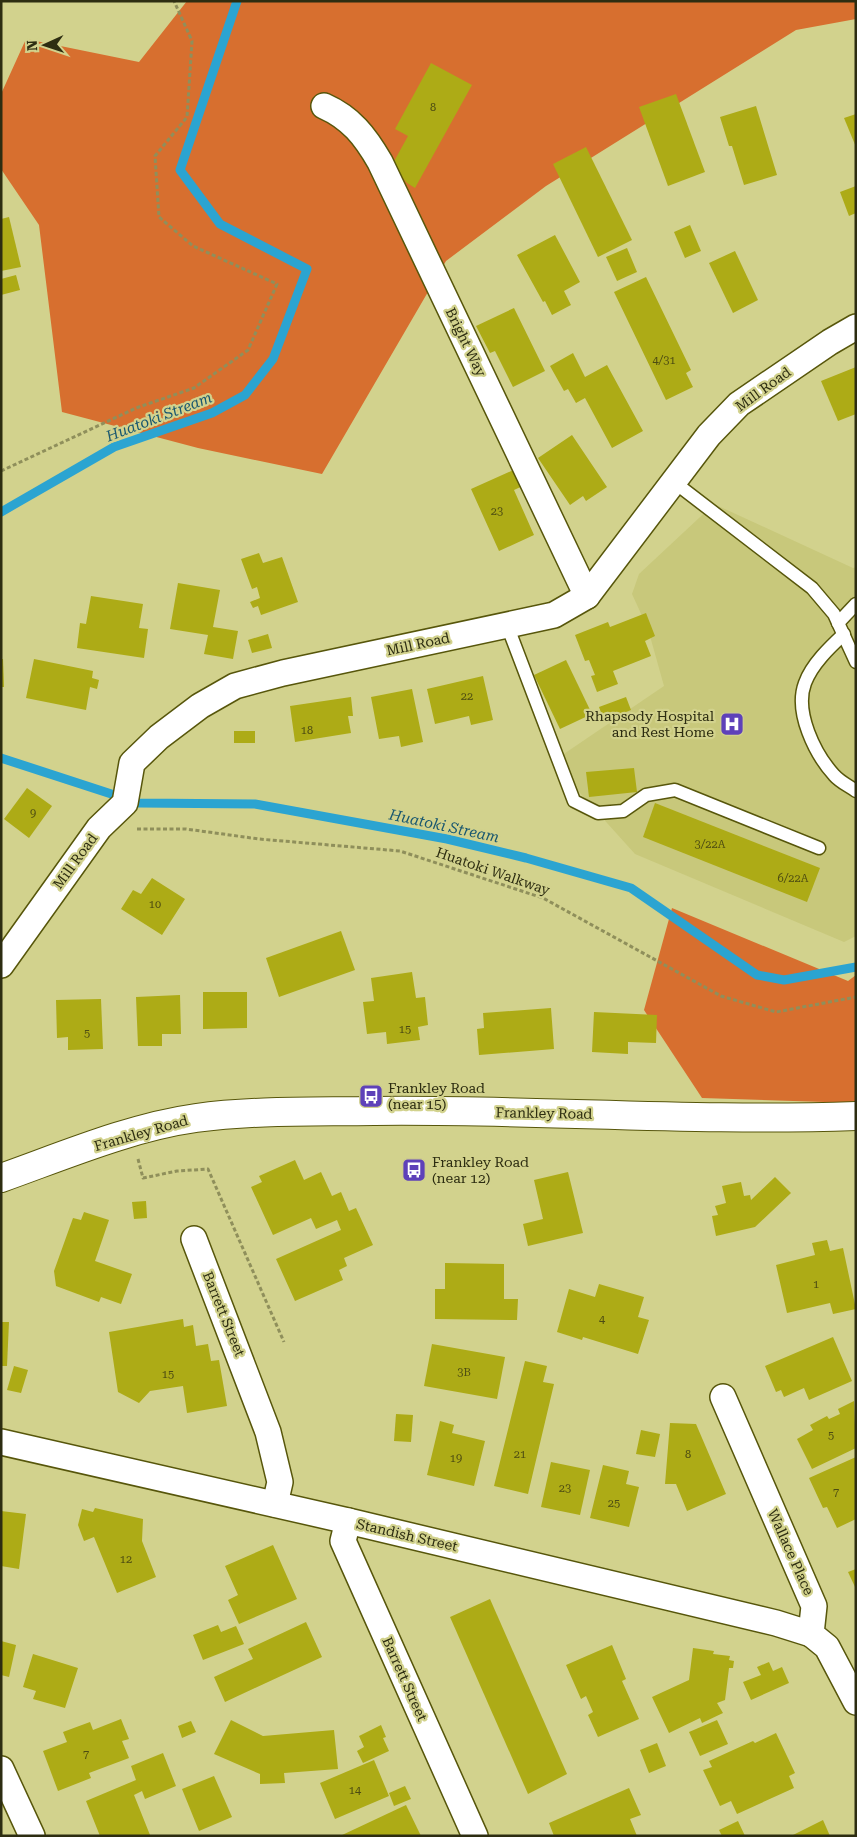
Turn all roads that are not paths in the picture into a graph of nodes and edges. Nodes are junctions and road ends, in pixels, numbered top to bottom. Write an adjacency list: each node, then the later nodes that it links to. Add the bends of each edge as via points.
1 (324, 106): 4 (street, Bright Way, via 340,113 358,129 380,162)
2 (856, 327): 3 (street, Mill Road, via 739,404 709,435)
3 (674, 482): 4 (street, Mill Road); 6 (lane, via 812,588)
4 (587, 596): 7 (street, Mill Road, via 554,615)
5 (856, 604): 6 (lane)
6 (838, 622): 8 (lane)
7 (507, 625): 11 (lane, via 574,801 598,813 623,810 646,795 675,790); 12 (street, Mill Road, via 283,673 235,686 200,706 132,763 125,803 106,821)
8 (844, 634): 9 (lane); 10 (lane, via 827,650 805,683 803,712 812,745 835,776)
9 (856, 662)
10 (856, 791)
11 (819, 848)
12 (1, 965)
13 (856, 1116): 14 (street, Frankley Road, via 779,1119 444,1110 276,1112 195,1118 132,1134)
14 (1, 1178)
15 (194, 1239): 18 (street, Barrett Street, via 268,1432 280,1482)
16 (723, 1397): 20 (street, Wallace Place, via 814,1606)
17 (1, 1442): 18 (street, Standish Street)
18 (275, 1504): 19 (street, Standish Street)
19 (348, 1521): 20 (street, Standish Street); 24 (street, Barrett Street, via 343,1541)
20 (811, 1634): 21 (street, via 827,1647)
21 (856, 1702)
22 (1, 1769): 23 (street)
23 (32, 1836)
24 (475, 1836)

